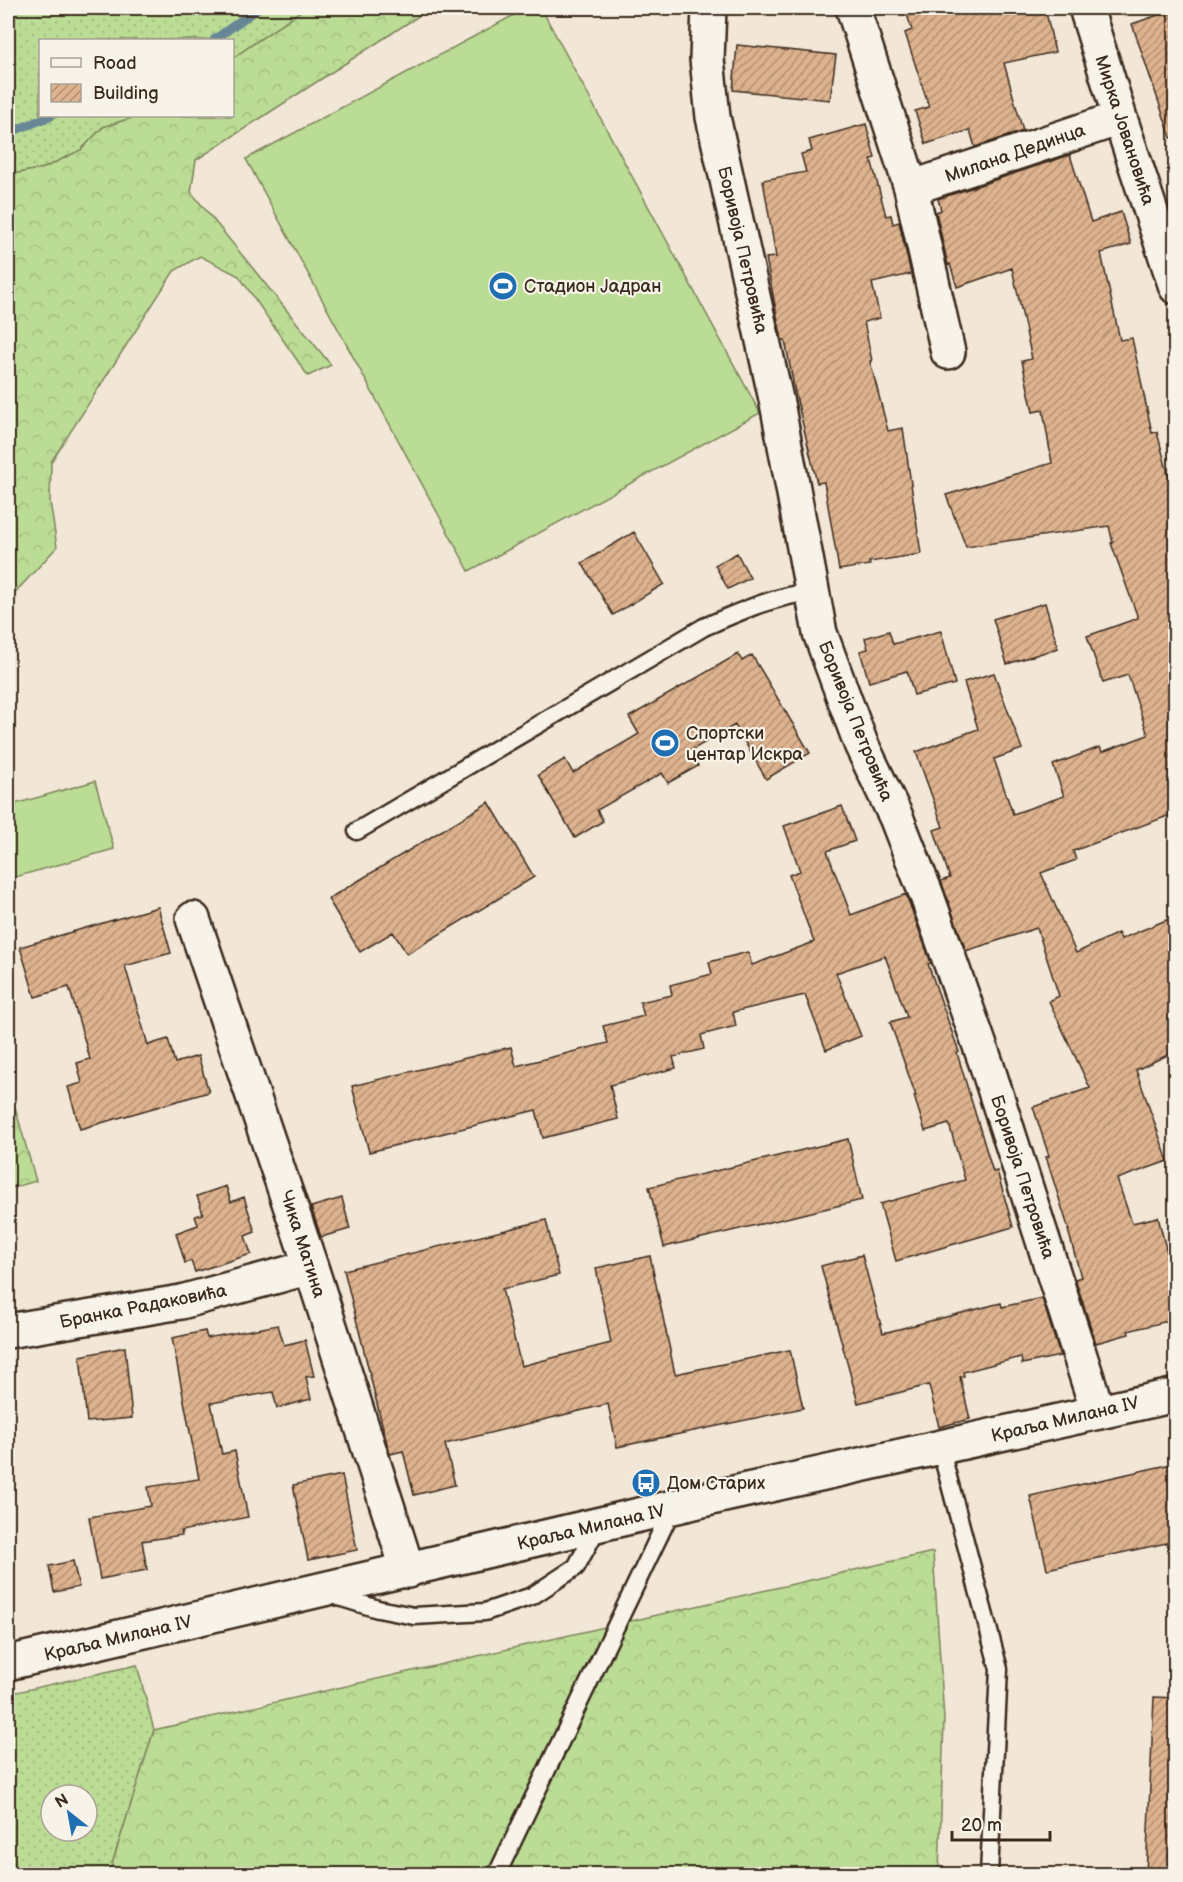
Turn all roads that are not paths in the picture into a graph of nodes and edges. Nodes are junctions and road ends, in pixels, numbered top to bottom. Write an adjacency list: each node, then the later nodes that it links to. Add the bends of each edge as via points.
1 (709, 8): 8 (street, Боривоја Петровића, via 707,59 713,117 778,408)
2 (853, 8): 5 (street)
3 (1086, 8): 4 (street, Мирка Јовановића)
4 (1120, 118): 5 (street, Милана Дединца); 6 (street, Мирка Јовановића)
5 (911, 188): 7 (street)
6 (1176, 287)
7 (948, 352)
8 (812, 592): 9 (lane, via 746,609 704,627); 14 (street, Боривоја Петровића, via 819,633 861,744 896,817 927,896)
9 (357, 831)
10 (193, 919): 11 (street, Чика Матина)
11 (311, 1266): 12 (street, Бранка Радаковића, via 182,1302); 18 (street, Чика Матина)
12 (8, 1331)
13 (1176, 1395): 14 (street, Краља Милана IV)
14 (1098, 1412): 15 (street, Краља Милана IV)
15 (940, 1447): 16 (street, Краља Милана IV); 22 (lane, via 999,1669)
16 (672, 1509): 17 (street, Краља Милана IV); 21 (lane)
17 (599, 1525): 18 (street, Краља Милана IV); 19 (lane, via 576,1567 532,1596 485,1612 414,1616)
18 (408, 1570): 19 (street, Краља Милана IV)
19 (319, 1591): 20 (street, Краља Милана IV)
20 (8, 1663)
21 (497, 1875)
22 (989, 1875)

